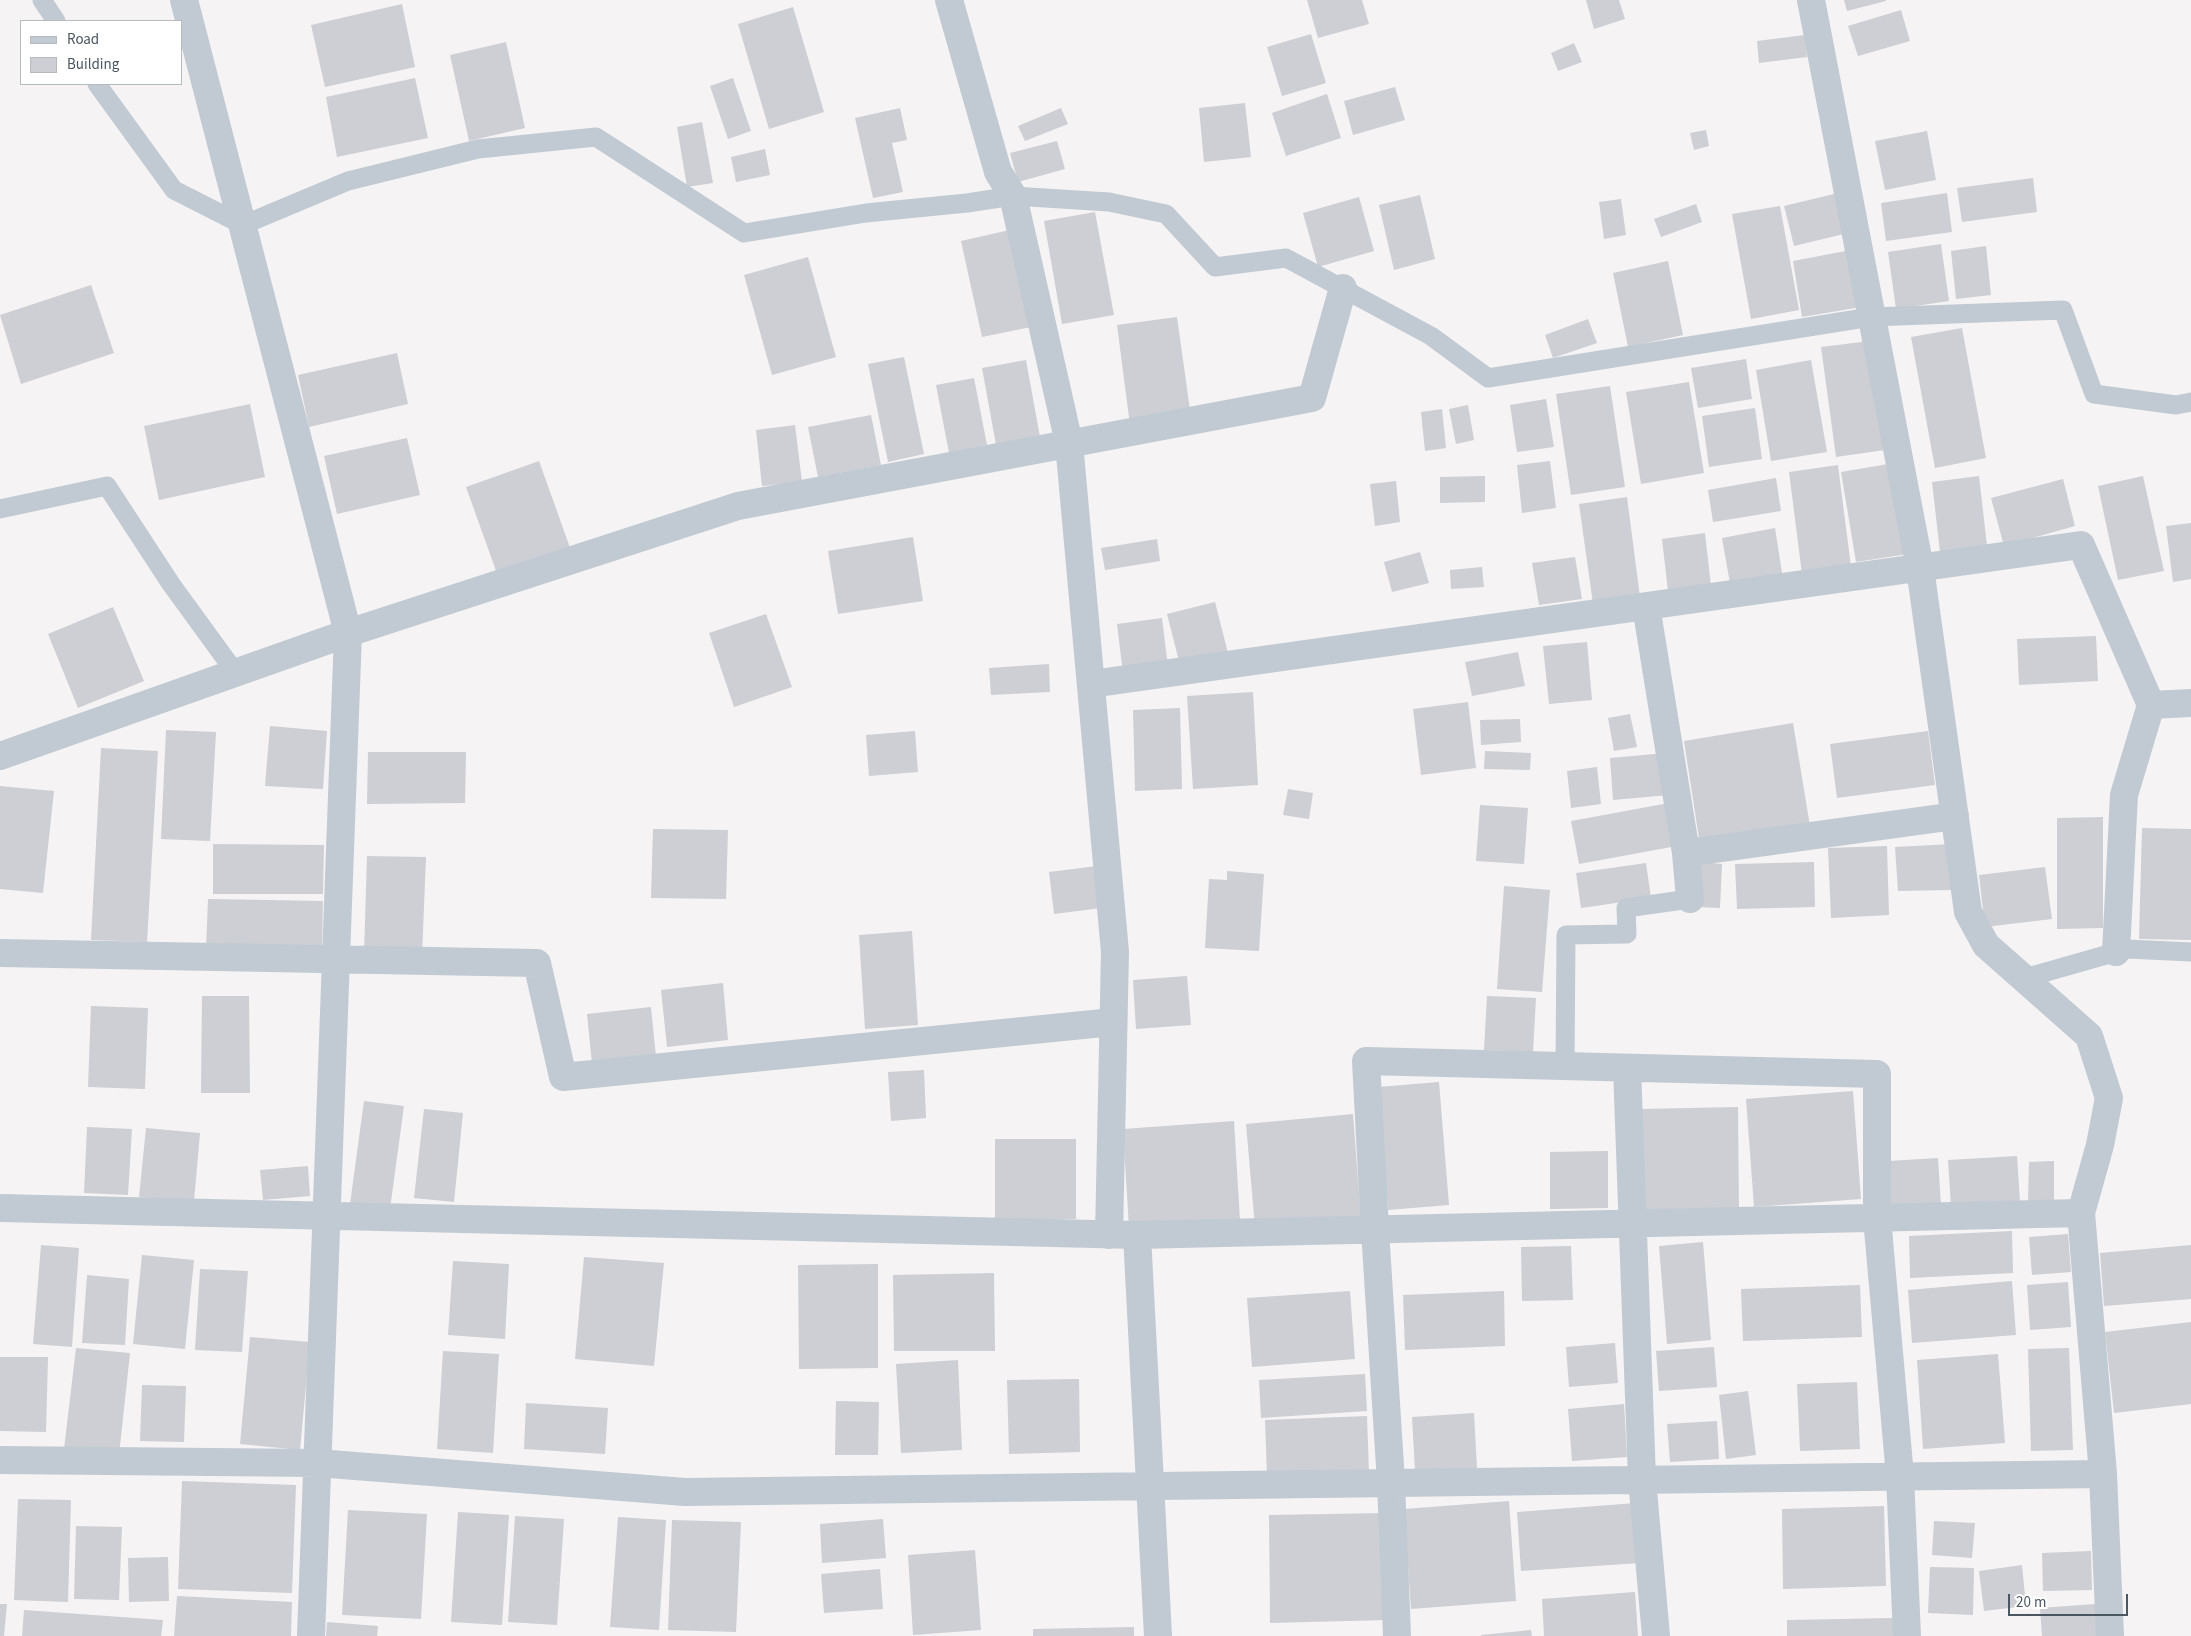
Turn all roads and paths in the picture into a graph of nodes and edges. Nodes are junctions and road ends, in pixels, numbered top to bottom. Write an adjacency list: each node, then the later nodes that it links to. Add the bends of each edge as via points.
1 (42, 0): 5 (lane)
2 (184, 0): 8 (street)
3 (949, 0): 7 (street, via 998,172)
4 (1811, 0): 10 (street)
5 (55, 20)
6 (98, 85): 8 (lane, via 174,190)
7 (1013, 196): 8 (lane, via 866,213 744,233 596,137 478,149 348,180); 9 (lane, via 1109,202 1166,214 1214,266 1286,258); 12 (street)
8 (243, 225): 16 (street)
9 (1343, 288): 10 (lane, via 1431,336 1488,378); 12 (street, via 1312,398)
10 (1872, 317): 11 (lane, via 2063,310 2094,394 2176,405); 14 (street)
11 (2191, 402)
12 (1069, 443): 16 (street, via 738,506); 18 (street)
13 (0, 509): 17 (lane, via 107,486 171,584)
14 (1920, 568): 15 (street); 20 (street, via 2081,545); 22 (street)
15 (1646, 606): 18 (street); 23 (street)
16 (348, 633): 17 (street); 28 (street)
17 (235, 672): 21 (street)
18 (1091, 684): 30 (street, via 1115,952)
19 (2191, 703): 20 (street)
20 (2151, 705): 26 (street, via 2124,795)
21 (0, 756)
22 (1955, 816): 23 (street); 29 (street, via 1968,912 1986,945)
23 (1686, 853): 24 (street)
24 (1690, 898): 31 (lane, via 1626,908 1627,934 1566,935)
25 (0, 952): 28 (street)
26 (2116, 952): 27 (lane, via 2127,949); 29 (lane)
27 (2191, 952)
28 (336, 960): 30 (street, via 537,962 563,1077); 35 (street)
29 (2025, 978): 34 (street, via 2090,1036 2109,1098)
30 (1113, 1022): 39 (street)
31 (1565, 1066): 32 (street); 38 (street, via 1366,1061)
32 (1627, 1068): 36 (street, via 1877,1074); 37 (street)
33 (0, 1208): 35 (street)
34 (2081, 1213): 36 (street); 43 (street)
35 (326, 1216): 39 (street); 42 (street)
36 (1877, 1218): 37 (street); 44 (street)
37 (1632, 1224): 38 (street); 45 (street)
38 (1374, 1230): 40 (street); 46 (street)
39 (1109, 1235): 40 (street)
40 (1137, 1235): 47 (street)
41 (0, 1460): 42 (street)
42 (317, 1463): 47 (street, via 685,1492); 48 (street)
43 (2103, 1474): 44 (street); 53 (street)
44 (1900, 1476): 45 (street); 52 (street)
45 (1642, 1479): 46 (street); 51 (street)
46 (1391, 1482): 47 (street); 50 (street)
47 (1151, 1485): 49 (street)
48 (311, 1636)
49 (1158, 1636)
50 (1397, 1636)
51 (1656, 1636)
52 (1906, 1636)
53 (2110, 1636)

